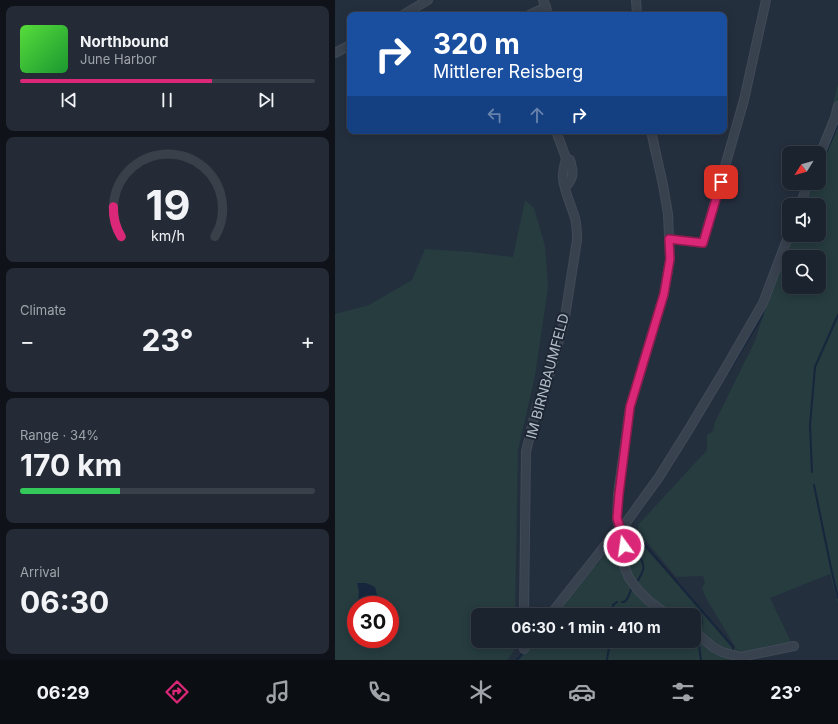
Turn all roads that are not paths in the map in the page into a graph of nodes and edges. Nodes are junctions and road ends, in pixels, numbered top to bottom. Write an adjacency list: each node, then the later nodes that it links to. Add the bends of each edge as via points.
1 (428, 0): 5 (street)
2 (636, 0): 7 (street)
3 (766, 0): 14 (street, via 744,100 703,243)
4 (546, 7): 6 (street)
5 (408, 12)
6 (535, 12)
7 (637, 12)
8 (347, 47): 9 (street)
9 (335, 53)
10 (838, 106): 13 (street)
11 (557, 134): 17 (street, IM BIRNBAUMFELD, via 573,172 573,177 565,188 575,219 577,240 563,323 543,397 537,405 526,452)
12 (652, 134): 14 (street, via 666,207)
13 (824, 146)
14 (669, 239): 16 (street, via 670,259 664,294 628,418 617,518)
15 (786, 242): 16 (street, via 763,303 725,369 659,477)
16 (620, 529): 18 (street); 19 (street, via 624,566 629,578 649,602)
17 (524, 608)
18 (556, 608)
19 (658, 608)
20 (701, 637): 22 (street, via 722,652)
21 (794, 646): 22 (street)
22 (741, 659)

